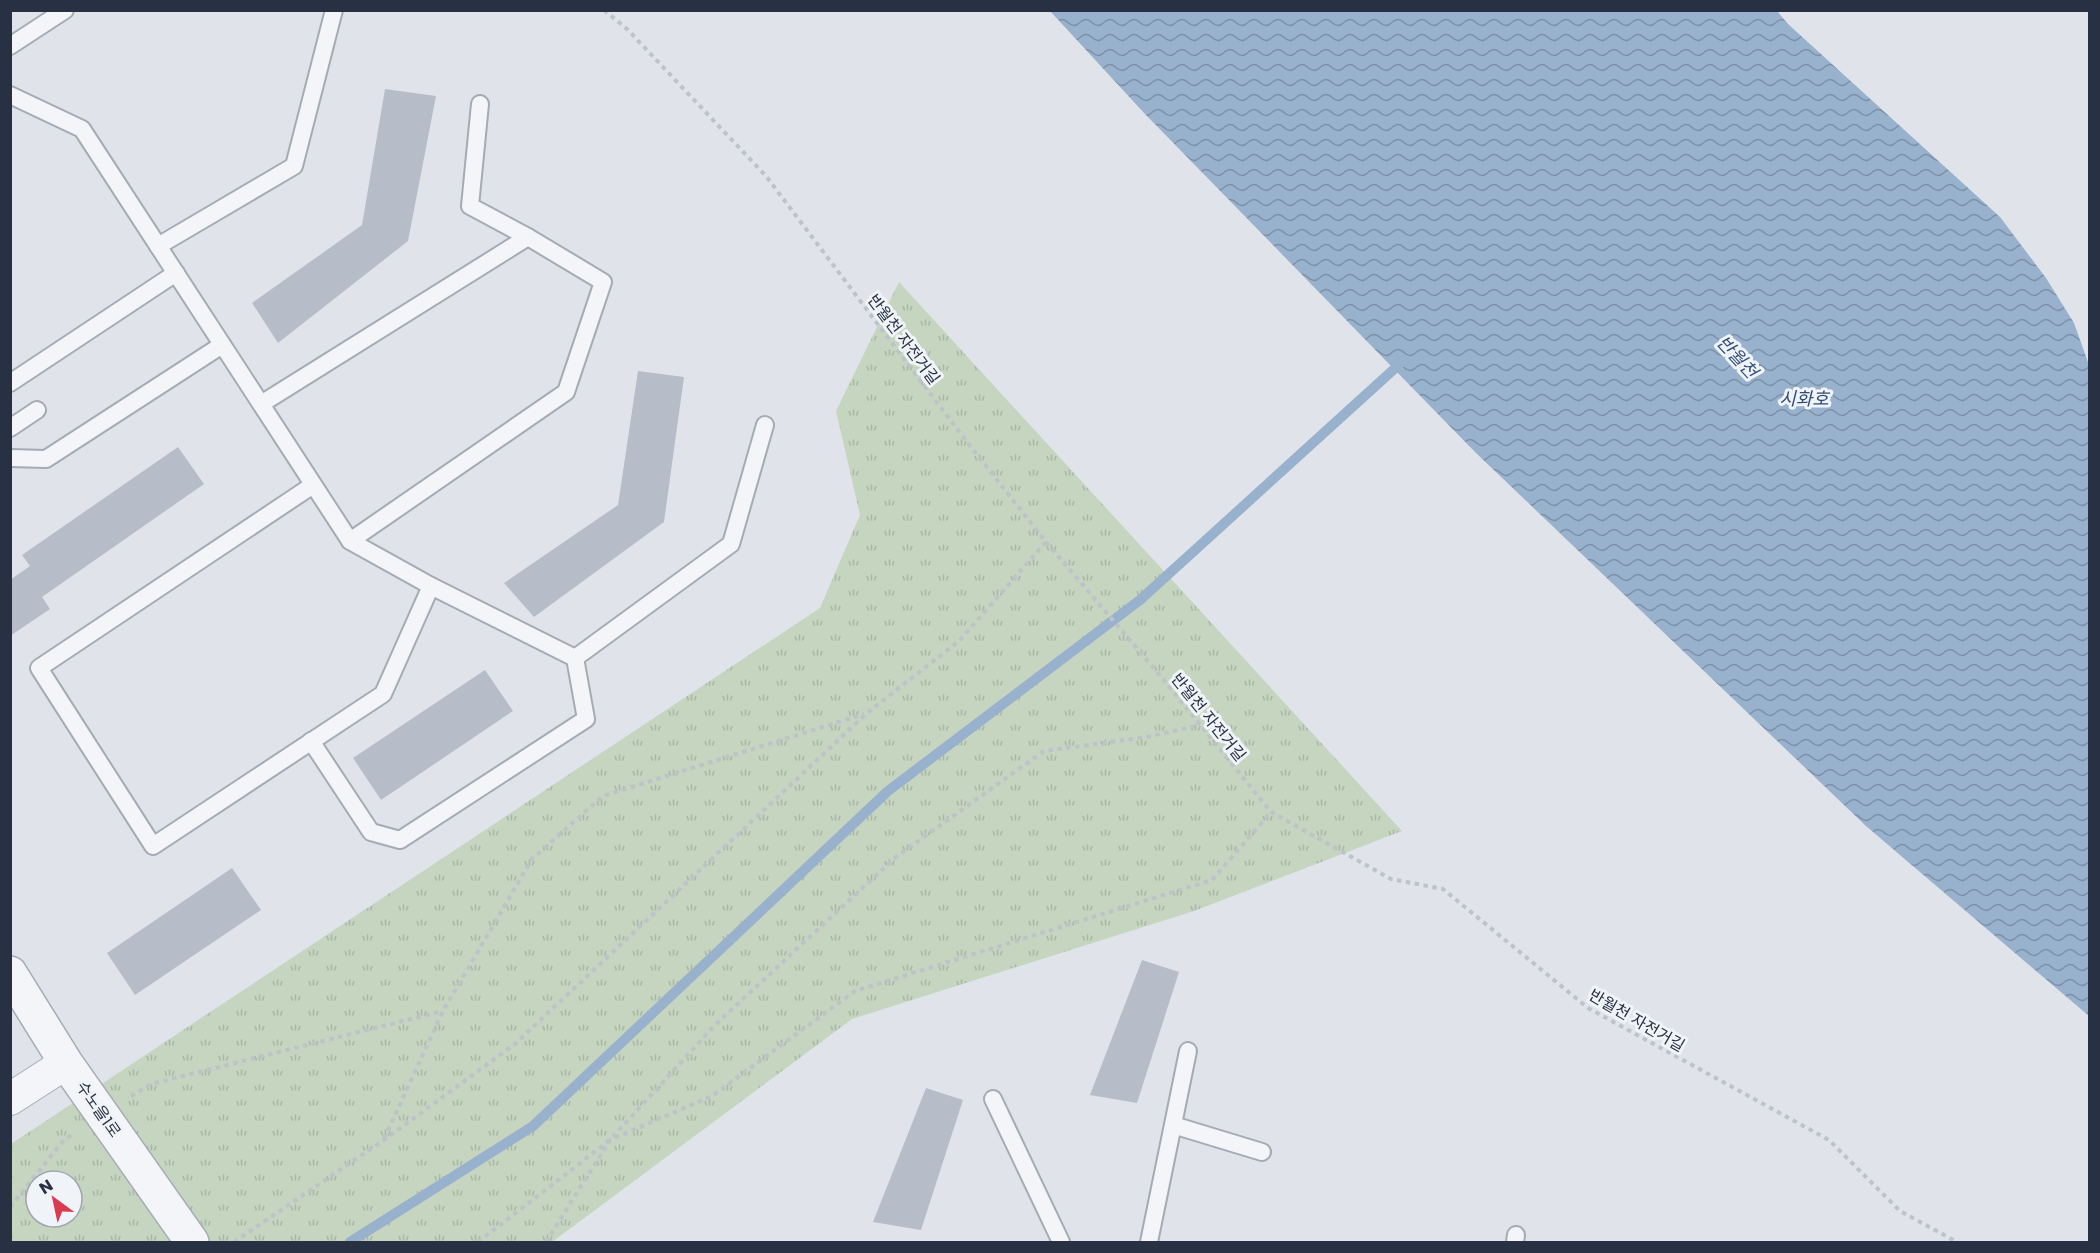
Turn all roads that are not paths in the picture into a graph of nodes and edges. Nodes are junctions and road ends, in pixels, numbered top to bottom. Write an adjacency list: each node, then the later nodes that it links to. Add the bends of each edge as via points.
1 (65, 10): 3 (lane)
2 (334, 10): 7 (lane, via 294,166)
3 (10, 46)
4 (10, 95): 7 (lane, via 82,129)
5 (480, 104): 6 (lane, via 470,206)
6 (528, 237): 11 (lane); 17 (lane, via 603,282 566,392)
7 (158, 246): 8 (lane)
8 (176, 273): 9 (lane); 10 (lane)
9 (222, 345): 11 (lane); 15 (lane, via 46,459)
10 (10, 383)
11 (261, 404): 16 (lane)
12 (37, 410): 14 (lane)
13 (765, 425): 19 (lane, via 731,544)
14 (10, 428)
15 (10, 458)
16 (314, 485): 17 (lane); 20 (lane, via 39,668 153,846)
17 (350, 541): 18 (lane)
18 (431, 586): 19 (lane); 20 (lane, via 383,694)
19 (575, 658): 20 (lane, via 586,719 400,840 371,832)
20 (311, 741)
21 (10, 973): 23 (street, 수노을1로)
22 (1188, 1050): 26 (lane)
23 (66, 1063): 24 (street); 28 (street, 수노을1로)
24 (10, 1099)
25 (993, 1099): 29 (lane)
26 (1173, 1125): 27 (lane); 30 (lane)
27 (1262, 1152)
28 (192, 1242)
29 (1061, 1242)
30 (1149, 1242)

